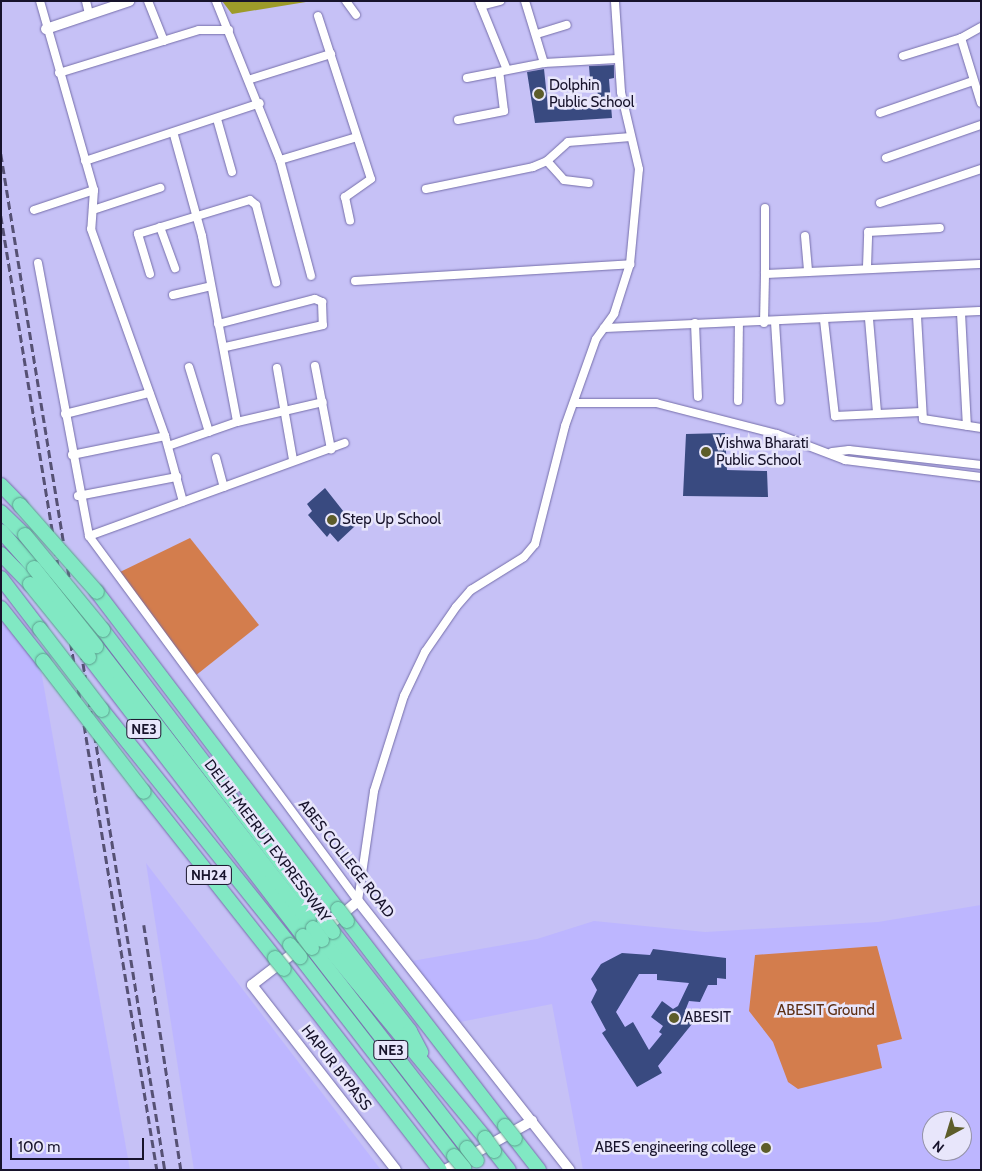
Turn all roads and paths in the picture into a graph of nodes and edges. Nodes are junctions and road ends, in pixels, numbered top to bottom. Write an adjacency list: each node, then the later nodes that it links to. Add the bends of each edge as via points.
1 (40, 1): 16 (street)
2 (86, 1): 11 (street)
3 (129, 1): 11 (street)
4 (148, 1): 20 (street)
5 (216, 1): 17 (street)
6 (346, 1): 12 (street)
7 (500, 1): 10 (street)
8 (525, 1): 18 (street)
9 (615, 1): 23 (street)
10 (480, 4): 25 (street)
11 (90, 14): 16 (street)
12 (356, 15)
13 (318, 16): 21 (street)
14 (567, 25): 18 (street)
15 (981, 27): 19 (street)
16 (46, 29): 26 (street)
17 (229, 30): 20 (street, via 206,28); 28 (street)
18 (537, 34): 24 (street)
19 (961, 38): 22 (street); 29 (street)
20 (164, 41): 26 (street)
21 (331, 54): 28 (street); 38 (street)
22 (903, 56)
23 (617, 59): 24 (street); 37 (street)
24 (544, 63): 25 (street)
25 (503, 72): 27 (street); 34 (street, via 504,111)
26 (59, 73): 41 (street)
27 (467, 78)
28 (251, 79): 31 (street)
29 (973, 81): 30 (street); 32 (street)
30 (981, 102)
31 (260, 103): 33 (street); 40 (street)
32 (880, 113)
33 (217, 119): 36 (street); 44 (street)
34 (458, 120)
35 (981, 125): 39 (street)
36 (174, 135): 41 (street); 53 (street)
37 (631, 136): 42 (street, via 568,142); 59 (street, via 639,169)
38 (357, 137): 40 (street); 54 (street, via 371,181 346,195)
39 (886, 158)
40 (280, 160): 66 (street)
41 (85, 161): 48 (street)
42 (547, 161): 45 (street, via 564,180); 47 (street)
43 (981, 169): 49 (street)
44 (232, 172)
45 (589, 183)
46 (160, 188): 52 (street)
47 (426, 189)
48 (94, 190): 51 (street); 52 (street)
49 (880, 203)
50 (765, 208): 65 (street)
51 (34, 210)
52 (93, 210): 86 (street, via 91,229)
53 (198, 217): 55 (street); 68 (street, via 255,202); 69 (street)
54 (350, 220)
55 (160, 227): 62 (street); 64 (street, via 137,236)
56 (940, 228): 61 (street, via 868,232)
57 (805, 236): 63 (street)
58 (38, 263): 95 (street, ABES COLLEGE ROAD)
59 (630, 264): 67 (street); 81 (street, via 616,310)
60 (981, 264): 61 (street)
61 (867, 267): 63 (street)
62 (175, 268)
63 (808, 272): 65 (street)
64 (150, 274)
65 (765, 274): 79 (street)
66 (311, 276)
67 (355, 281)
68 (276, 282)
69 (209, 287): 70 (street); 80 (street)
70 (173, 295)
71 (981, 312): 72 (street)
72 (961, 313): 73 (street); 97 (street)
73 (917, 316): 75 (street); 94 (street)
74 (824, 320): 75 (street); 77 (street); 93 (street, via 833,412 840,418)
75 (869, 320): 93 (street)
76 (740, 322): 78 (street); 79 (street); 88 (street)
77 (775, 322): 79 (street); 89 (street)
78 (695, 323): 81 (street); 87 (street)
79 (764, 323)
80 (218, 324): 82 (street); 82 (street, via 315,299 322,302 324,325)
81 (604, 328): 91 (street, via 596,339)
82 (225, 347): 96 (street)
83 (315, 366): 90 (street)
84 (189, 367): 99 (street)
85 (277, 368): 92 (street)
86 (149, 393): 95 (street); 100 (street)
87 (698, 397)
88 (738, 401)
89 (780, 401)
90 (323, 402): 92 (street); 103 (street)
91 (575, 402): 104 (street, via 656,403); 122 (street, via 556,455 535,544 524,557 471,590 456,607 425,652 404,696 374,791)
92 (285, 411): 96 (street); 107 (street)
93 (877, 412): 94 (street)
94 (921, 412): 97 (street, via 928,422)
95 (65, 414): 105 (street, ABES COLLEGE ROAD)
96 (237, 422): 99 (street)
97 (967, 426): 98 (street)
98 (981, 428)
99 (209, 432): 102 (street)
100 (165, 436): 102 (street); 105 (street)
101 (345, 443): 103 (street)
102 (168, 446): 109 (street)
103 (331, 448): 107 (street)
104 (832, 452): 108 (street, via 849,450); 110 (street, via 845,460)
105 (72, 455): 113 (street, ABES COLLEGE ROAD)
106 (216, 458): 112 (street)
107 (293, 460): 112 (street)
108 (981, 465)
109 (177, 477): 113 (street); 114 (street)
110 (981, 477)
111 (1, 485): 131 (highway, bridge, via 97,592)
112 (224, 487): 114 (street)
113 (78, 496): 117 (street, ABES COLLEGE ROAD)
114 (183, 502): 117 (street)
115 (1, 512): 123 (highway, bridge, via 25,535 103,630)
116 (1, 532): 121 (highway, DELHI-MEERUT EXPRESSWAY / NE3, bridge, via 34,568)
117 (89, 536): 122 (street, ABES COLLEGE ROAD, via 105,562)
118 (1, 554): 121 (highway, DELHI-MEERUT EXPRESSWAY / NE3, bridge)
119 (1, 578): 128 (highway, bridge)
120 (1, 608): 127 (highway, NH24, bridge)
121 (92, 652): 123 (highway, DELHI-MEERUT EXPRESSWAY / NE3)
122 (358, 901): 125 (street, ABES COLLEGE ROAD); 129 (street, HAPUR BYPASS, via 252,985)
123 (313, 928): 124 (highway, DELHI-MEERUT EXPRESSWAY / NE3, bridge)
124 (322, 940): 126 (highway, DELHI-MEERUT EXPRESSWAY / NE3, bridge); 130 (highway, DELHI-MEERUT EXPRESSWAY / NE3, bridge, via 428,1066)
125 (532, 1121): 127 (street); 132 (street, ABES COLLEGE ROAD)
126 (481, 1165)
127 (441, 1168)
128 (464, 1169)
129 (396, 1170)
130 (509, 1170)
131 (539, 1170)
132 (570, 1170)

